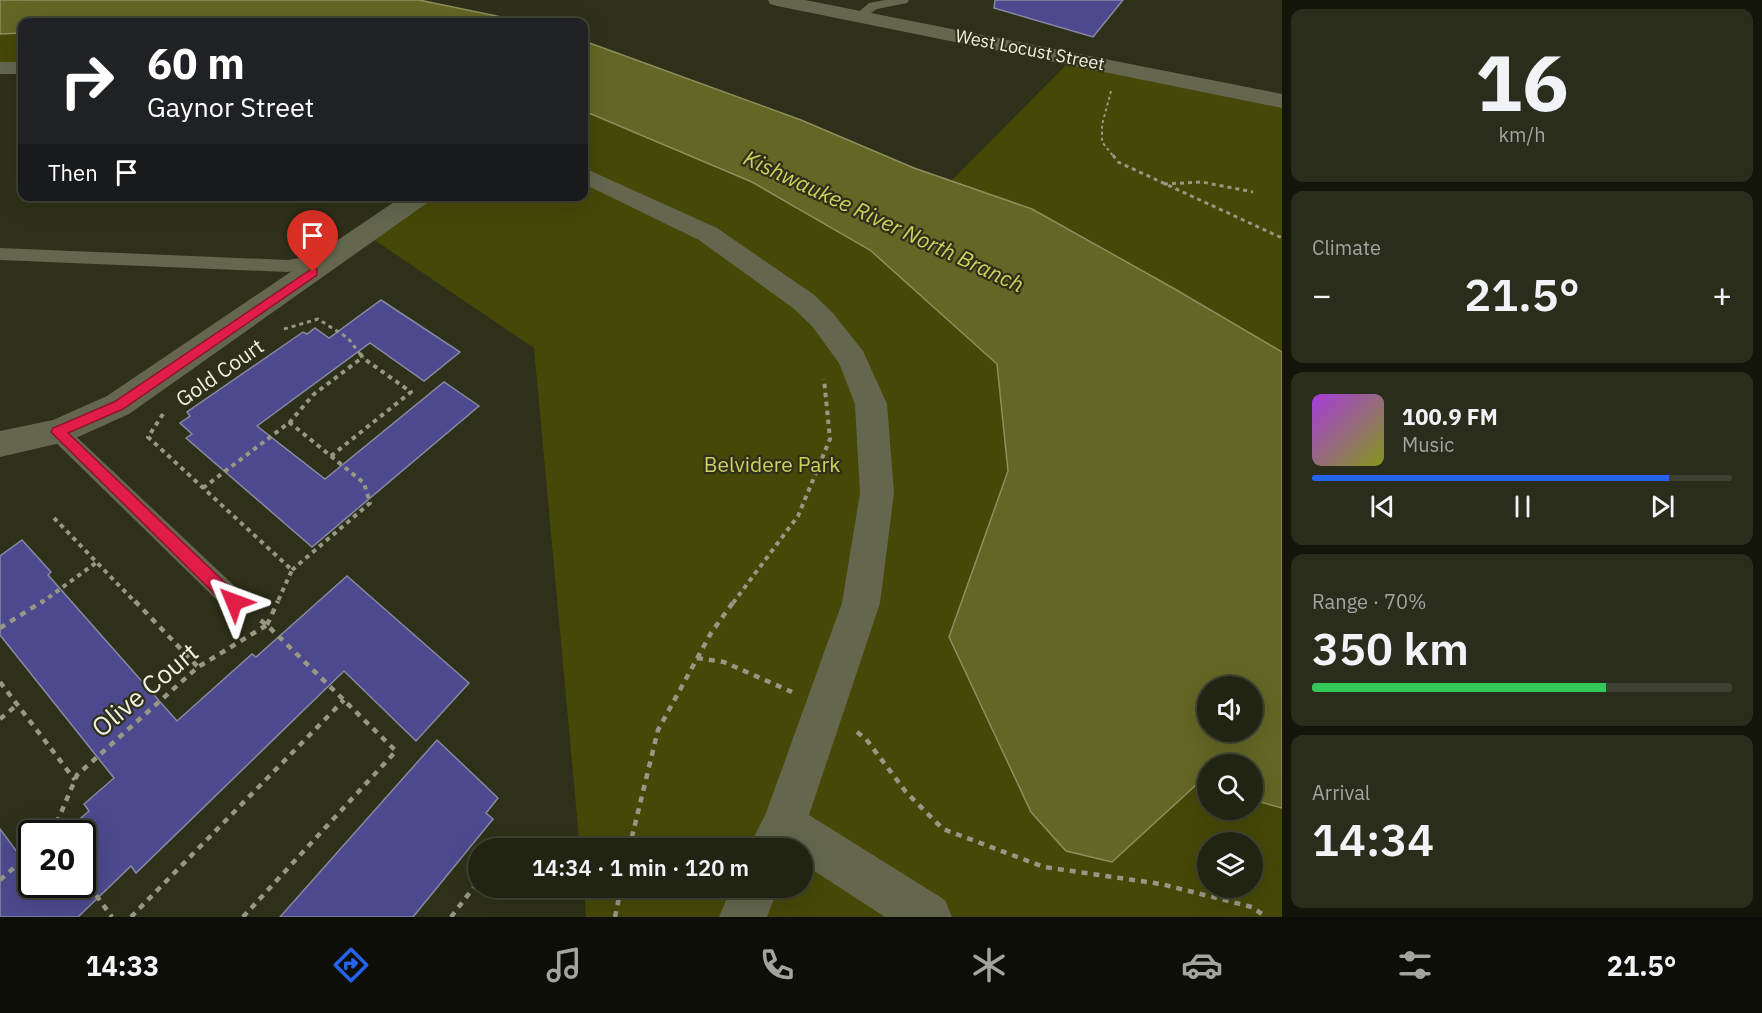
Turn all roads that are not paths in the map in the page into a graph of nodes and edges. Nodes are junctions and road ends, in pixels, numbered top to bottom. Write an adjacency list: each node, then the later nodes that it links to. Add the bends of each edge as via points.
1 (777, 0): 3 (street, West Locust Street)
2 (903, 0): 3 (lane, via 873,6)
3 (860, 16): 6 (street, West Locust Street)
4 (0, 68): 5 (street)
5 (18, 68)
6 (1282, 100)
7 (588, 191): 14 (street, via 708,234 783,285 839,338 871,404 878,493 861,603)
8 (414, 201): 10 (street)
9 (0, 254): 10 (lane, via 288,266)
10 (332, 259): 11 (street, via 118,405)
11 (58, 432): 12 (street); 13 (lane)
12 (0, 444)
13 (234, 602)
14 (778, 837): 17 (street)
15 (751, 898): 16 (street)
16 (743, 917)
17 (928, 917)

